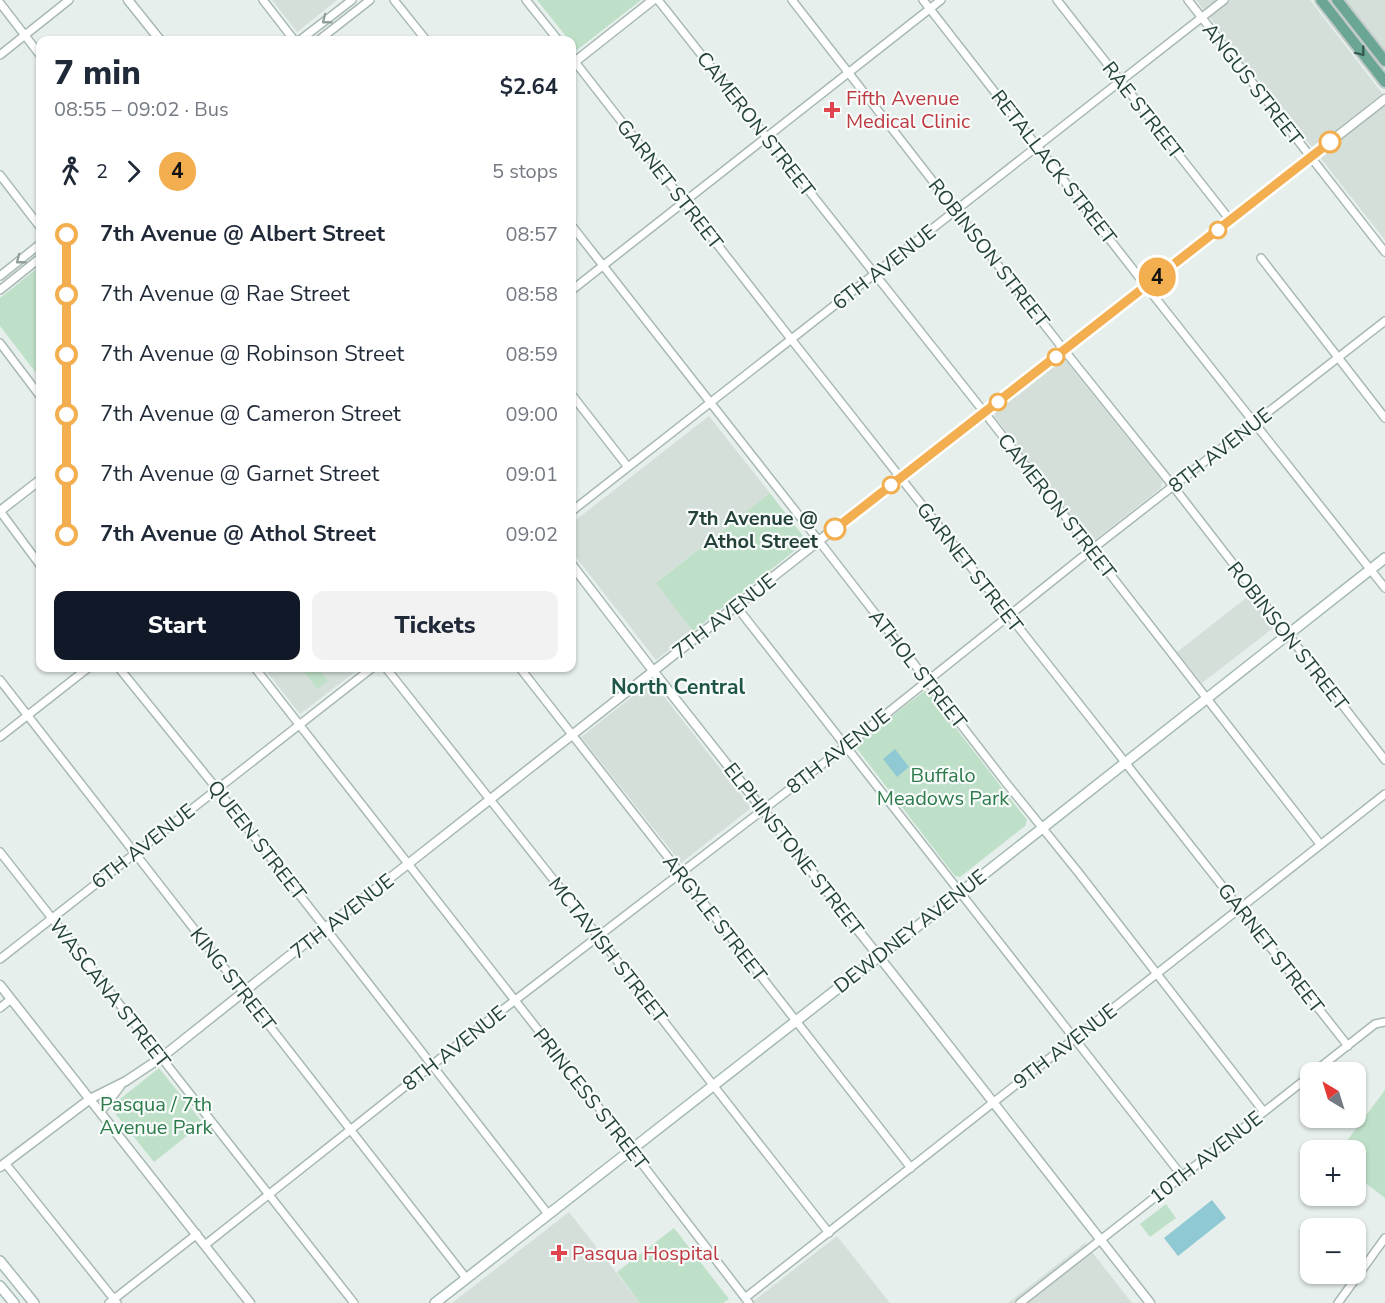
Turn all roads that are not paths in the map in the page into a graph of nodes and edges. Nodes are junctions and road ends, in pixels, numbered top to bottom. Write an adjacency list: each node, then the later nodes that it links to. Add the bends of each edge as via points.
1 (69, 0): 21 (street)
2 (128, 0): 22 (street)
3 (263, 0): 23 (street)
4 (352, 0): 24 (street, one-way to 24)
5 (370, 0): 25 (street)
6 (394, 0): 26 (street)
7 (526, 0): 27 (street)
8 (653, 0): 30 (street)
9 (658, 0): 37 (street, CAMERON STREET)
10 (792, 0): 33 (street, ROBINSON STREET)
11 (923, 0): 19 (street, RETALLACK STREET)
12 (941, 0): 19 (street)
13 (1057, 0): 34 (street, RAE STREET)
14 (1188, 0): 20 (street, ANGUS STREET)
15 (1224, 0): 20 (street, 6TH AVENUE)
16 (1321, 0): 35 (main road, one-way to 35)
17 (1338, 0): 31 (main road)
18 (0, 3): 21 (street)
19 (930, 9): 33 (street); 38 (street, RETALLACK STREET)
20 (1202, 18): 34 (street, 6TH AVENUE); 39 (street, ANGUS STREET)
21 (26, 36): 28 (street); 29 (street)
22 (157, 36)
23 (291, 36)
24 (305, 36)
25 (324, 36)
26 (423, 36)
27 (555, 36)
28 (36, 50)
29 (0, 55)
30 (576, 58)
31 (1385, 61)
32 (576, 66): 41 (street, GARNET STREET)
33 (849, 72): 37 (street); 42 (street, ROBINSON STREET)
34 (1120, 81): 38 (street, 6TH AVENUE); 43 (street, RAE STREET)
35 (1385, 82)
36 (1385, 99): 39 (street, 7TH AVENUE)
37 (766, 137): 41 (street); 51 (street, CAMERON STREET)
38 (1038, 146): 42 (street, 6TH AVENUE); 53 (street, RETALLACK STREET)
39 (1310, 158): 43 (street, 7TH AVENUE); 47 (street, ANGUS STREET)
40 (0, 175): 44 (street)
41 (684, 202): 50 (street); 57 (street, GARNET STREET)
42 (956, 210): 51 (street, 6TH AVENUE); 59 (street, ROBINSON STREET)
43 (1230, 220): 53 (street, 7TH AVENUE)
44 (36, 221)
45 (576, 231): 50 (street, ATHOL STREET)
46 (36, 247): 52 (street, one-way to 52)
47 (1385, 252)
48 (1261, 258): 60 (street)
49 (36, 261): 55 (street)
50 (602, 265): 54 (street); 63 (street, ATHOL STREET)
51 (875, 274): 57 (street, 6TH AVENUE); 64 (street, CAMERON STREET)
52 (0, 276)
53 (1146, 286): 59 (street, 7TH AVENUE); 66 (street, RETALLACK STREET)
54 (576, 287)
55 (0, 290)
56 (1385, 321): 60 (street, 8TH AVENUE)
57 (791, 339): 63 (street, 6TH AVENUE); 68 (street, GARNET STREET)
58 (0, 343): 61 (street)
59 (1064, 350): 64 (street, 7TH AVENUE); 70 (street, ROBINSON STREET)
60 (1338, 358): 65 (street); 66 (street, 8TH AVENUE)
61 (36, 391)
62 (576, 400): 67 (street)
63 (710, 403): 67 (street, 6TH AVENUE); 73 (street, ATHOL STREET)
64 (984, 412): 68 (street, 7TH AVENUE); 74 (street, CAMERON STREET)
65 (1385, 418)
66 (1254, 423): 70 (street, 8TH AVENUE); 78 (street, RETALLACK STREET)
67 (628, 467): 71 (street, 6TH AVENUE)
68 (900, 477): 73 (street, 7TH AVENUE); 81 (street, GARNET STREET)
69 (36, 483): 72 (street)
70 (1173, 486): 74 (street, 8TH AVENUE); 82 (street, ROBINSON STREET)
71 (576, 508)
72 (0, 511): 76 (street)
73 (819, 541): 80 (street, 7TH AVENUE); 91 (street, ATHOL STREET)
74 (1091, 550): 81 (street, 8TH AVENUE); 92 (street, CAMERON STREET)
75 (1385, 558): 78 (main road, DEWDNEY AVENUE)
76 (36, 560)
77 (576, 570): 89 (street, ELPHINSTONE STREET)
78 (1371, 570): 79 (street, RETALLACK STREET); 82 (main road, DEWDNEY AVENUE)
79 (1385, 588)
80 (736, 606): 89 (street, 7TH AVENUE); 97 (street)
81 (1009, 616): 91 (street, 8TH AVENUE); 99 (street, GARNET STREET)
82 (1287, 635): 92 (main road, DEWDNEY AVENUE); 98 (street, ROBINSON STREET)
83 (83, 672): 93 (street)
84 (122, 672): 100 (street, QUEEN STREET)
85 (258, 672): 94 (street, PRINCESS STREET)
86 (367, 672): 94 (street, 6TH AVENUE)
87 (389, 672): 102 (street, MCTAVISH STREET)
88 (523, 672): 95 (street, ARGYLE STREET)
89 (654, 672): 95 (street, 7TH AVENUE); 103 (street, ELPHINSTONE STREET)
90 (0, 680): 93 (street, KING STREET)
91 (927, 681): 97 (street, 8TH AVENUE); 104 (street, ATHOL STREET)
92 (1207, 699): 99 (main road, DEWDNEY AVENUE); 105 (street, CAMERON STREET)
93 (28, 715): 96 (street); 107 (street, KING STREET)
94 (299, 725): 100 (street, 6TH AVENUE); 108 (street, PRINCESS STREET)
95 (573, 735): 102 (street, 7TH AVENUE); 109 (street, ARGYLE STREET)
96 (0, 737)
97 (846, 746): 103 (street, 8TH AVENUE); 110 (street)
98 (1385, 760)
99 (1125, 763): 104 (main road, DEWDNEY AVENUE); 111 (street, GARNET STREET)
100 (217, 789): 107 (street, 6TH AVENUE); 113 (street, QUEEN STREET)
101 (1385, 794): 105 (street, 9TH AVENUE)
102 (490, 800): 108 (street, 7TH AVENUE); 114 (street, MCTAVISH STREET)
103 (763, 810): 109 (street, 8TH AVENUE); 115 (street, ELPHINSTONE STREET)
104 (1042, 828): 110 (main road, DEWDNEY AVENUE); 117 (street, ATHOL STREET)
105 (1320, 844): 111 (street, 9TH AVENUE)
106 (0, 852): 112 (street, WASCANA STREET)
107 (135, 853): 112 (street, 6TH AVENUE); 119 (street, KING STREET)
108 (408, 864): 113 (street, 7TH AVENUE); 121 (street, PRINCESS STREET)
109 (681, 873): 114 (street, 8TH AVENUE); 123 (street, ARGYLE STREET)
110 (960, 893): 115 (main road, DEWDNEY AVENUE); 125 (street)
111 (1239, 908): 117 (street, 9TH AVENUE); 126 (street, GARNET STREET)
112 (51, 919): 116 (street, 6TH AVENUE); 127 (street, WASCANA STREET)
113 (326, 928): 119 (street, 7TH AVENUE); 129 (street, QUEEN STREET)
114 (598, 936): 121 (street, 8TH AVENUE); 132 (street, MCTAVISH STREET)
115 (878, 956): 123 (main road, DEWDNEY AVENUE); 134 (street, ELPHINSTONE STREET)
116 (0, 959)
117 (1156, 973): 125 (street, 9TH AVENUE); 136 (street, ATHOL STREET)
118 (0, 985): 120 (street)
119 (243, 992): 127 (street, 7TH AVENUE); 137 (street, KING STREET)
120 (11, 999): 122 (street); 133 (street)
121 (514, 1001): 129 (street, 8TH AVENUE); 138 (street, PRINCESS STREET)
122 (0, 1008)
123 (796, 1020): 132 (main road, DEWDNEY AVENUE); 140 (street, ARGYLE STREET)
124 (1385, 1022): 126 (street, 10TH AVENUE, via 1375,1024)
125 (1075, 1038): 134 (street, 9TH AVENUE); 141 (street)
126 (1348, 1046): 128 (street, 10TH AVENUE)
127 (162, 1058): 130 (street, 7TH AVENUE); 142 (street, WASCANA STREET)
128 (1327, 1062)
129 (432, 1066): 137 (street, 8TH AVENUE); 143 (street, QUEEN STREET)
130 (123, 1083): 133 (street, 7TH AVENUE); 135 (street)
131 (1300, 1084): 136 (street, 10TH AVENUE)
132 (713, 1085): 138 (main road, DEWDNEY AVENUE); 144 (street, MCTAVISH STREET)
133 (90, 1099): 135 (street); 139 (street, 7TH AVENUE)
134 (993, 1103): 140 (street, 9TH AVENUE); 147 (street, ELPHINSTONE STREET)
135 (100, 1112): 145 (street)
136 (1264, 1112): 141 (street, 10TH AVENUE)
137 (351, 1130): 142 (street, 8TH AVENUE); 150 (street, KING STREET)
138 (630, 1150): 143 (main road, DEWDNEY AVENUE); 152 (street, PRINCESS STREET)
139 (2, 1164): 153 (street)
140 (911, 1168): 144 (street, 9TH AVENUE)
141 (1182, 1176): 147 (street, 10TH AVENUE)
142 (269, 1194): 148 (street, 8TH AVENUE); 157 (street, WASCANA STREET)
143 (548, 1214): 150 (main road, DEWDNEY AVENUE)
144 (830, 1233): 152 (street, 9TH AVENUE)
145 (197, 1234): 148 (street); 153 (street)
146 (1385, 1238): 161 (street)
147 (1100, 1240): 159 (street, 10TH AVENUE); 160 (street, ELPHINSTONE STREET)
148 (205, 1245): 156 (street)
149 (0, 1261): 155 (main road)
150 (466, 1278): 158 (main road, DEWDNEY AVENUE)
151 (0, 1286): 154 (main road)
152 (747, 1301)
153 (114, 1302)
154 (14, 1303)
155 (34, 1303)
156 (250, 1303)
157 (354, 1303)
158 (435, 1303)
159 (1020, 1303)
160 (1150, 1303)
161 (1338, 1303)

